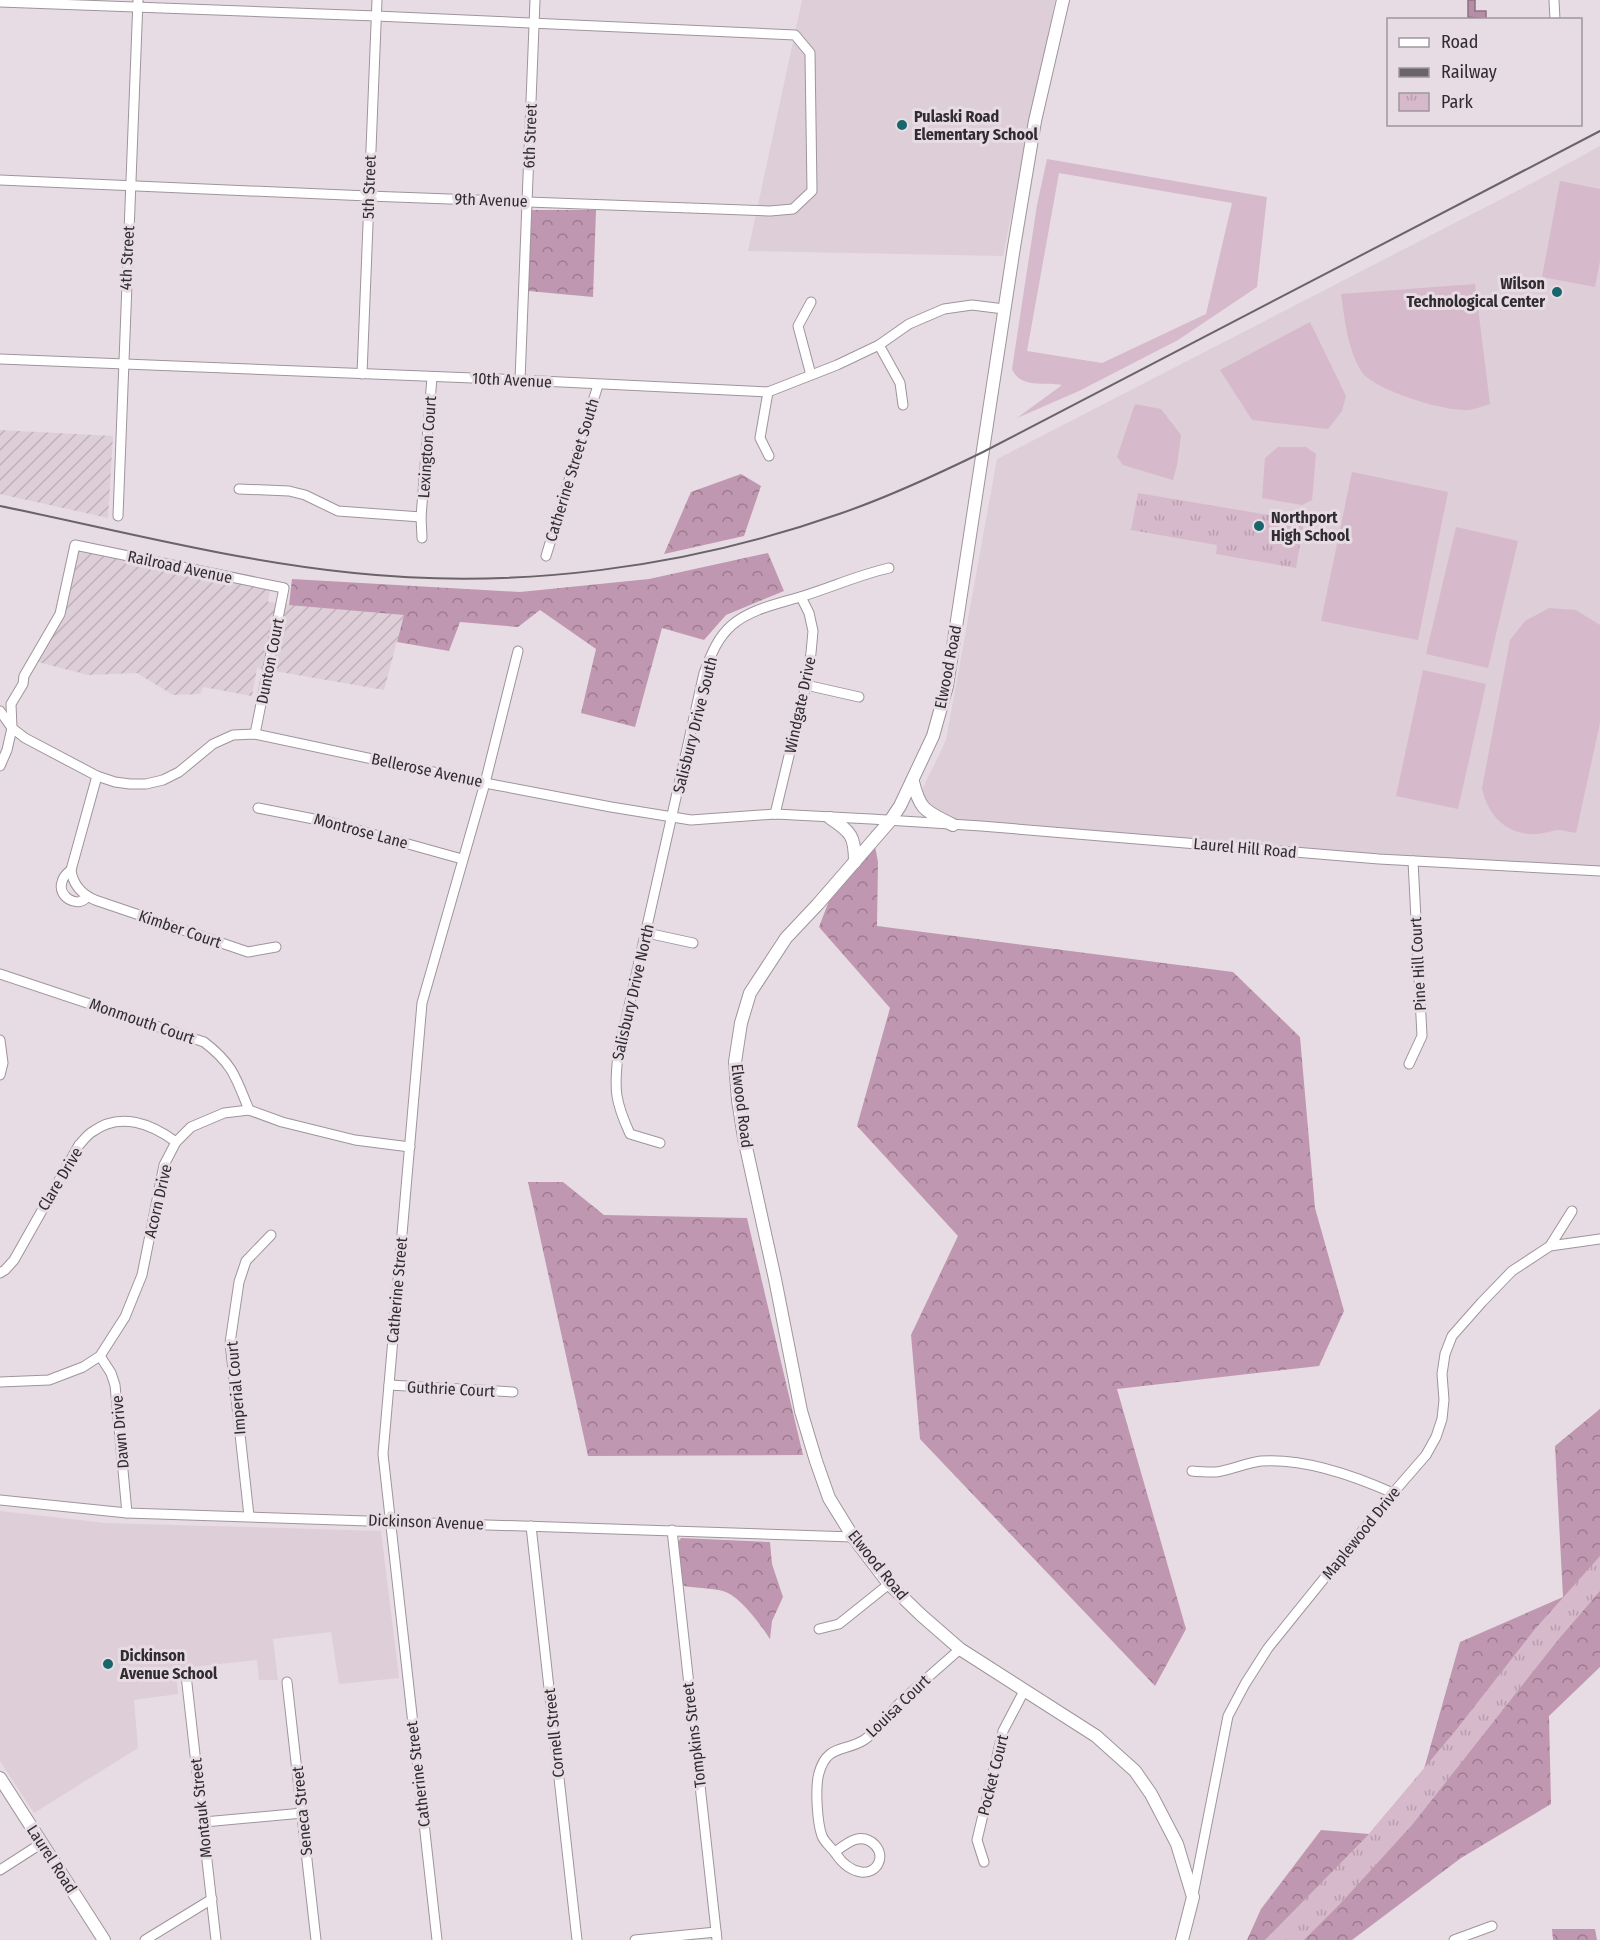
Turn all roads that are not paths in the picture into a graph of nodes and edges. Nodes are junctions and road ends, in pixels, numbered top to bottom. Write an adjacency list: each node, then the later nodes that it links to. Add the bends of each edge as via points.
1 (376, 0): 7 (street, 5th Street)
2 (535, 0): 9 (street, 6th Street)
3 (1063, 0): 15 (main road, Elwood Road, via 1035,121)
4 (1554, 0): 8 (street)
5 (0, 2): 6 (street)
6 (138, 4): 7 (street); 11 (street, 4th Street)
7 (376, 16): 9 (street); 12 (street, 5th Street)
8 (1555, 18)
9 (534, 22): 13 (street, 6th Street); 13 (street, 9th Avenue, via 795,35 810,53 812,191 793,209 770,211)
10 (0, 180): 11 (street, 9th Avenue)
11 (131, 186): 12 (street, 9th Avenue); 18 (street, 4th Street)
12 (368, 196): 13 (street, 9th Avenue); 19 (street, 5th Street)
13 (528, 202): 22 (street, 6th Street)
14 (811, 302): 20 (street, via 798,326)
15 (1004, 309): 16 (street, 10th Avenue, via 972,305 944,309 909,324); 43 (main road, Elwood Road, via 947,686 933,736)
16 (879, 345): 20 (street, 10th Avenue); 25 (street, via 900,383)
17 (0, 359): 18 (street, 10th Avenue)
18 (124, 364): 19 (street, 10th Avenue); 28 (street, 4th Street)
19 (362, 374): 21 (street, 10th Avenue)
20 (811, 375): 24 (street, 10th Avenue)
21 (432, 377): 22 (street, 10th Avenue); 29 (street, Lexington Court)
22 (520, 380): 23 (street, 10th Avenue)
23 (598, 385): 24 (street, 10th Avenue); 31 (street, Catherine Street South)
24 (768, 392): 26 (street, via 760,438)
25 (903, 405)
26 (768, 456)
27 (239, 489): 29 (street, via 289,491 338,511)
28 (118, 516)
29 (421, 517): 30 (street, Lexington Court)
30 (422, 538)
31 (546, 556)
32 (889, 568): 34 (street, Salisbury Drive South)
33 (284, 588): 39 (street, Railroad Avenue, via 75,545 60,614 11,704); 40 (street, Dunton Court)
34 (801, 597): 36 (street, Windgate Drive, via 813,632); 47 (street, Salisbury Drive South, via 743,617 719,638 704,673)
35 (518, 651): 44 (street, Catherine Street)
36 (806, 685): 37 (street); 46 (street, Windgate Drive)
37 (859, 697)
38 (0, 711): 39 (street, Bellerose Avenue)
39 (12, 728): 41 (street); 42 (street, Bellerose Avenue)
40 (255, 734): 42 (street, Bellerose Avenue, via 233,735 213,744 163,780 130,784); 44 (street, Bellerose Avenue)
41 (0, 766)
42 (97, 776): 54 (street, Kimber Court)
43 (913, 782): 49 (main road, Elwood Road); 50 (main road, via 918,800 927,811)
44 (485, 783): 47 (street, Bellerose Avenue); 51 (street, Catherine Street)
45 (258, 808): 51 (street, Montrose Lane, via 329,822)
46 (775, 814): 47 (street, Bellerose Avenue, via 708,820); 48 (street, Bellerose Avenue)
47 (672, 818): 57 (street, Salisbury Drive North)
48 (830, 818): 49 (street, Bellerose Avenue); 53 (main road, via 849,831 855,844)
49 (890, 821): 50 (street, Laurel Hill Road); 53 (main road, Elwood Road)
50 (953, 825): 52 (street, Laurel Hill Road)
51 (462, 859): 67 (street, Catherine Street, via 422,1003)
52 (1413, 861): 55 (street, Laurel Hill Road); 62 (street, Pine Hill Court, via 1422,1036)
53 (855, 862): 85 (main road, Elwood Road, via 786,938 755,983 741,1023 735,1062 744,1138 801,1411 829,1498)
54 (71, 870): 56 (street, via 78,889); 56 (street, Kimber Court, via 62,880 63,894 77,902)
55 (1600, 871)
56 (87, 897): 59 (street, Kimber Court, via 248,952)
57 (647, 933): 58 (street); 66 (street, Salisbury Drive North, via 618,1055 616,1099 630,1134)
58 (693, 943)
59 (276, 947)
60 (0, 974): 64 (street, Monmouth Court, via 204,1042 233,1071)
61 (0, 1040): 63 (street)
62 (1409, 1064)
63 (0, 1075)
64 (249, 1110): 65 (street, Acorn Drive, via 210,1118 191,1127); 67 (street, Acorn Drive, via 355,1140)
65 (176, 1142): 72 (street, Clare Drive, via 147,1124 131,1121 113,1122 93,1131 79,1145 14,1260); 73 (street, Acorn Drive, via 164,1165 138,1286 125,1317)
66 (660, 1143)
67 (410, 1147): 75 (street, Catherine Street)
68 (1572, 1211): 71 (street)
69 (272, 1235): 81 (street, Imperial Court, via 246,1261 230,1343)
70 (1600, 1239): 71 (street, Maplewood Drive)
71 (1550, 1246): 78 (street, Maplewood Drive, via 1512,1271 1452,1336 1445,1354 1442,1419 1436,1437 1426,1455)
72 (0, 1272)
73 (100, 1356): 74 (street, Acorn Drive, via 49,1380); 80 (street, Dawn Drive, via 115,1384)
74 (0, 1382)
75 (388, 1385): 76 (street, Guthrie Court); 82 (street, Catherine Street, via 383,1454)
76 (513, 1392)
77 (1192, 1472): 78 (street, via 1217,1472 1261,1461 1285,1462 1359,1479)
78 (1393, 1493): 99 (street, Maplewood Drive, via 1268,1648 1228,1716)
79 (0, 1500): 80 (street, Dickinson Avenue)
80 (127, 1513): 81 (street, Dickinson Avenue)
81 (249, 1516): 82 (street, Dickinson Avenue)
82 (390, 1521): 83 (street, Dickinson Avenue); 107 (street, Catherine Street)
83 (531, 1526): 84 (street, Dickinson Avenue); 108 (street, Cornell Street)
84 (672, 1530): 85 (street, Dickinson Avenue); 102 (street, Tompkins Street)
85 (853, 1538): 86 (main road, Elwood Road)
86 (889, 1584): 87 (street, via 839,1624); 88 (main road, Elwood Road)
87 (819, 1629)
88 (960, 1649): 91 (main road, Elwood Road); 96 (street, Louisa Court, via 901,1701 874,1732 862,1741 836,1749 826,1758 817,1786 820,1827 826,1843)
89 (186, 1675): 94 (street, Montauk Street)
90 (287, 1682): 93 (street, Seneca Street)
91 (1024, 1691): 97 (street, Pocket Court, via 1003,1731 977,1840); 99 (main road, Elwood Road, via 1096,1736 1135,1771 1177,1844)
92 (0, 1778): 95 (main road, Laurel Road)
93 (303, 1813): 94 (street); 106 (street, Seneca Street)
94 (204, 1822): 100 (street, Montauk Street)
95 (42, 1843): 98 (street); 103 (main road, Laurel Road)
96 (835, 1852): 96 (street, Louisa Court, via 845,1865 860,1872 871,1871 880,1857 875,1845 864,1839 853,1840)
97 (984, 1862)
98 (0, 1870)
99 (1193, 1897): 110 (main road)
100 (212, 1899): 104 (street); 105 (street, Montauk Street)
101 (1492, 1926): 111 (street)
102 (717, 1936): 109 (street)
103 (104, 1940)
104 (145, 1940)
105 (216, 1940)
106 (316, 1940)
107 (437, 1940)
108 (577, 1940)
109 (635, 1940)
110 (1182, 1940)
111 (1454, 1940)

